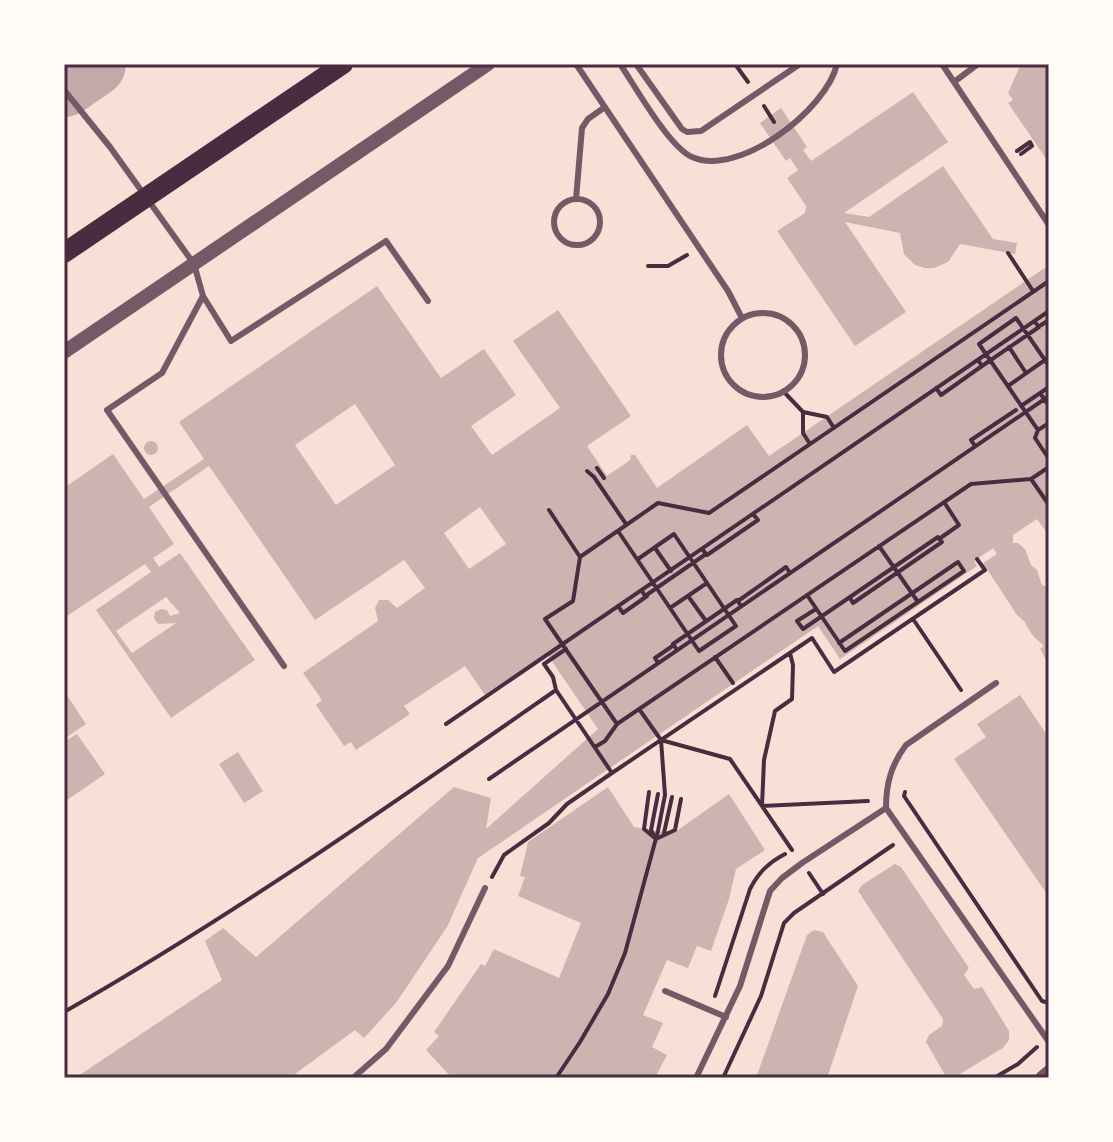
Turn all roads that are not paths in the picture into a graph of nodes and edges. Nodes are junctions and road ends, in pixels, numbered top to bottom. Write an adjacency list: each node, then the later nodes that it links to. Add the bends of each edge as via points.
1 (343, 64): 15 (main road)
2 (488, 64): 16 (street)
3 (576, 64): 12 (lane)
4 (620, 64): 7 (lane, via 670,137 693,158 703,160 735,156 782,134 818,101)
5 (636, 64): 6 (lane, via 687,132 701,131)
6 (800, 64)
7 (837, 64)
8 (942, 64): 10 (lane)
9 (978, 64): 10 (lane)
10 (954, 82): 14 (lane)
11 (64, 90): 16 (lane)
12 (605, 107): 13 (lane, via 582,128); 19 (lane)
13 (576, 199): 13 (lane, via 562,205 555,218 559,236 575,245 595,236 600,222 590,203)
14 (1049, 225)
15 (64, 253)
16 (194, 264): 17 (lane); 20 (street)
17 (203, 296): 18 (lane, via 231,341 386,241); 21 (lane, via 162,373 107,410)
18 (428, 301)
19 (742, 318): 19 (lane, via 780,316 800,334 805,347 801,373 784,392 771,397 745,394 725,376 724,338)
20 (64, 352)
21 (284, 666)
22 (996, 683): 23 (lane, via 906,745 895,759)
23 (886, 808): 26 (lane, via 802,863 770,891); 27 (lane)
24 (485, 888): 29 (lane, via 448,966 386,1049)
25 (665, 991): 26 (lane)
26 (726, 1017): 30 (lane)
27 (1048, 1041)
28 (1049, 1072): 31 (street)
29 (353, 1078)
30 (696, 1078)
31 (1042, 1078)

